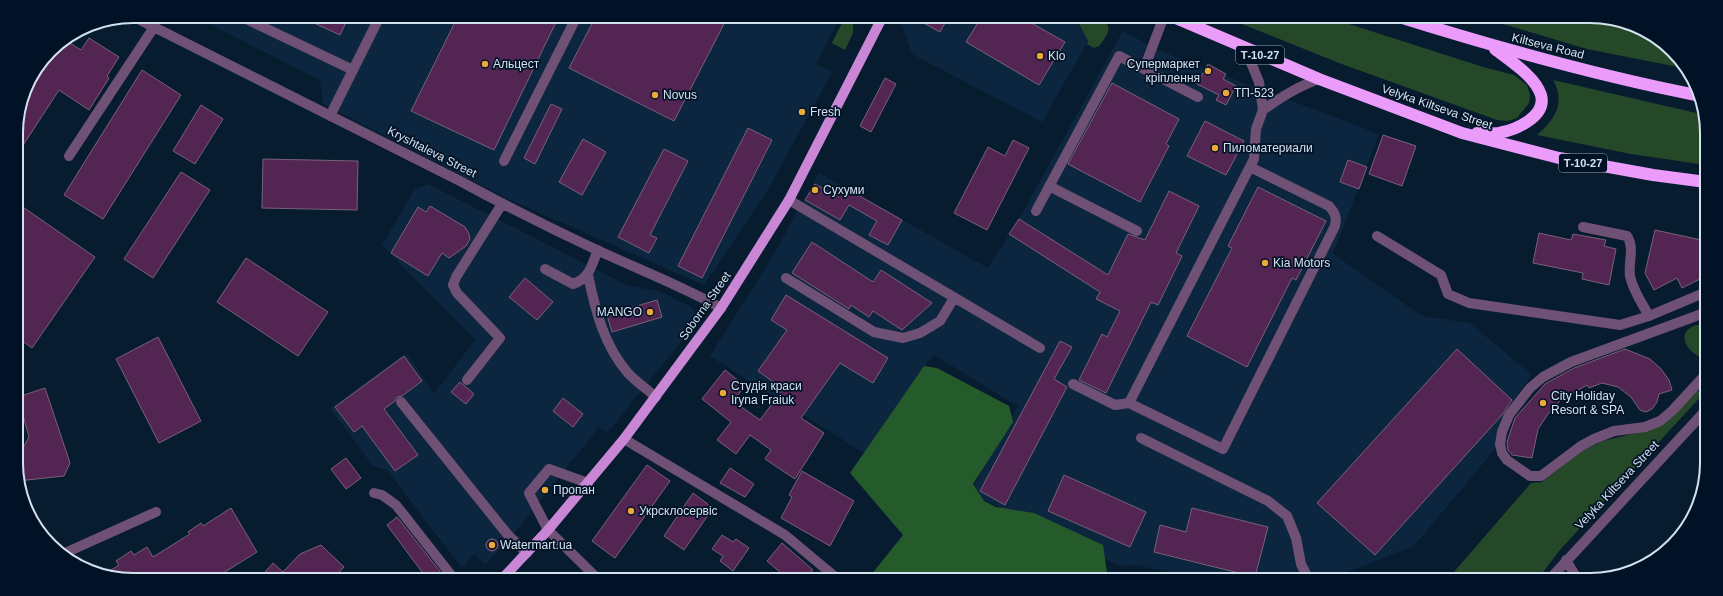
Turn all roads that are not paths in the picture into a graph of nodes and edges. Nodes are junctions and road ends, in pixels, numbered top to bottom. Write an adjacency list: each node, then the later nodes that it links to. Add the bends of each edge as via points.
1 (146, 23): 9 (street, Kryshtaleva Street)
2 (255, 23): 13 (street)
3 (377, 23): 13 (street)
4 (573, 23): 21 (street)
5 (875, 23): 25 (main road, Soborna Street)
6 (1161, 23): 12 (street)
7 (1187, 23): 11 (highway, Velyka Kiltseva Street / Т-10-27)
8 (1418, 23): 10 (highway, Kiltseva Road)
9 (154, 27): 18 (street, Kryshtaleva Street); 20 (street)
10 (1492, 46): 15 (highway, Kiltseva Road); 19 (highway, via 1525,73 1536,86 1541,95 1539,109 1524,124 1509,130 1498,133)
11 (1245, 48): 14 (highway, Velyka Kiltseva Street / Т-10-27); 17 (street, via 1259,82)
12 (1144, 69): 16 (street); 24 (street, via 1119,56)
13 (354, 70): 18 (street)
14 (1319, 79): 17 (street, via 1304,84); 19 (highway, Velyka Kiltseva Street / Т-10-27)
15 (1693, 94)
16 (1198, 97)
17 (1263, 110): 22 (street, via 1256,129 1254,158)
18 (330, 116): 26 (street, Kryshtaleva Street)
19 (1462, 133): 23 (highway, Velyka Kiltseva Street / Т-10-27, via 1560,158)
20 (69, 156)
21 (504, 161)
22 (1250, 167): 46 (street); 46 (street, via 1329,206 1334,211 1336,219 1335,226 1232,432 1223,449)
23 (1700, 181)
24 (1049, 186): 27 (street); 29 (street)
25 (790, 200): 36 (street); 37 (main road, Soborna Street)
26 (502, 204): 31 (street, Kryshtaleva Street); 41 (street, via 453,285 457,293 500,338)
27 (1036, 211)
28 (1583, 227): 39 (street, via 1627,236 1632,243 1630,276 1635,292)
29 (1137, 232)
30 (1377, 236): 39 (street, via 1441,274 1448,294 1469,303 1620,325)
31 (598, 250): 33 (street); 37 (street, Kryshtaleva Street)
32 (545, 269): 33 (street, via 573,284)
33 (588, 275): 44 (street, via 605,337 628,373)
34 (786, 278): 36 (street, via 874,332 903,338 920,333 940,321)
35 (1700, 295): 39 (street)
36 (954, 298): 40 (street)
37 (721, 308): 44 (main road, Soborna Street)
38 (1700, 314): 42 (street, via 1571,362 1543,377 1530,388 1510,415 1502,432 1502,453 1507,460 1530,476 1541,476 1594,439 1614,431 1645,427 1660,421)
39 (1649, 316)
40 (1040, 348)
41 (467, 380)
42 (1700, 381)
43 (1073, 384): 46 (street, via 1115,405)
44 (656, 397): 49 (main road, Soborna Street)
45 (401, 402): 55 (street, via 508,535)
46 (1129, 403)
47 (1700, 416): 56 (street, Velyka Kiltseva Street)
48 (1141, 438): 61 (street, via 1268,501 1287,516)
49 (624, 439): 50 (main road, Soborna Street); 60 (street, via 785,535)
50 (588, 483): 53 (main road, Soborna Street); 53 (street, via 549,469 529,493)
51 (374, 494): 57 (street, via 382,495 396,505)
52 (156, 512): 54 (street)
53 (548, 530): 55 (main road, Soborna Street); 59 (street)
54 (68, 552)
55 (527, 553): 58 (main road, Soborna Street)
56 (1566, 560): 62 (street, Velyka Kiltseva Street); 63 (street)
57 (449, 573)
58 (508, 573)
59 (592, 573)
60 (830, 573)
61 (1306, 573)
62 (1554, 573)
63 (1574, 573)

